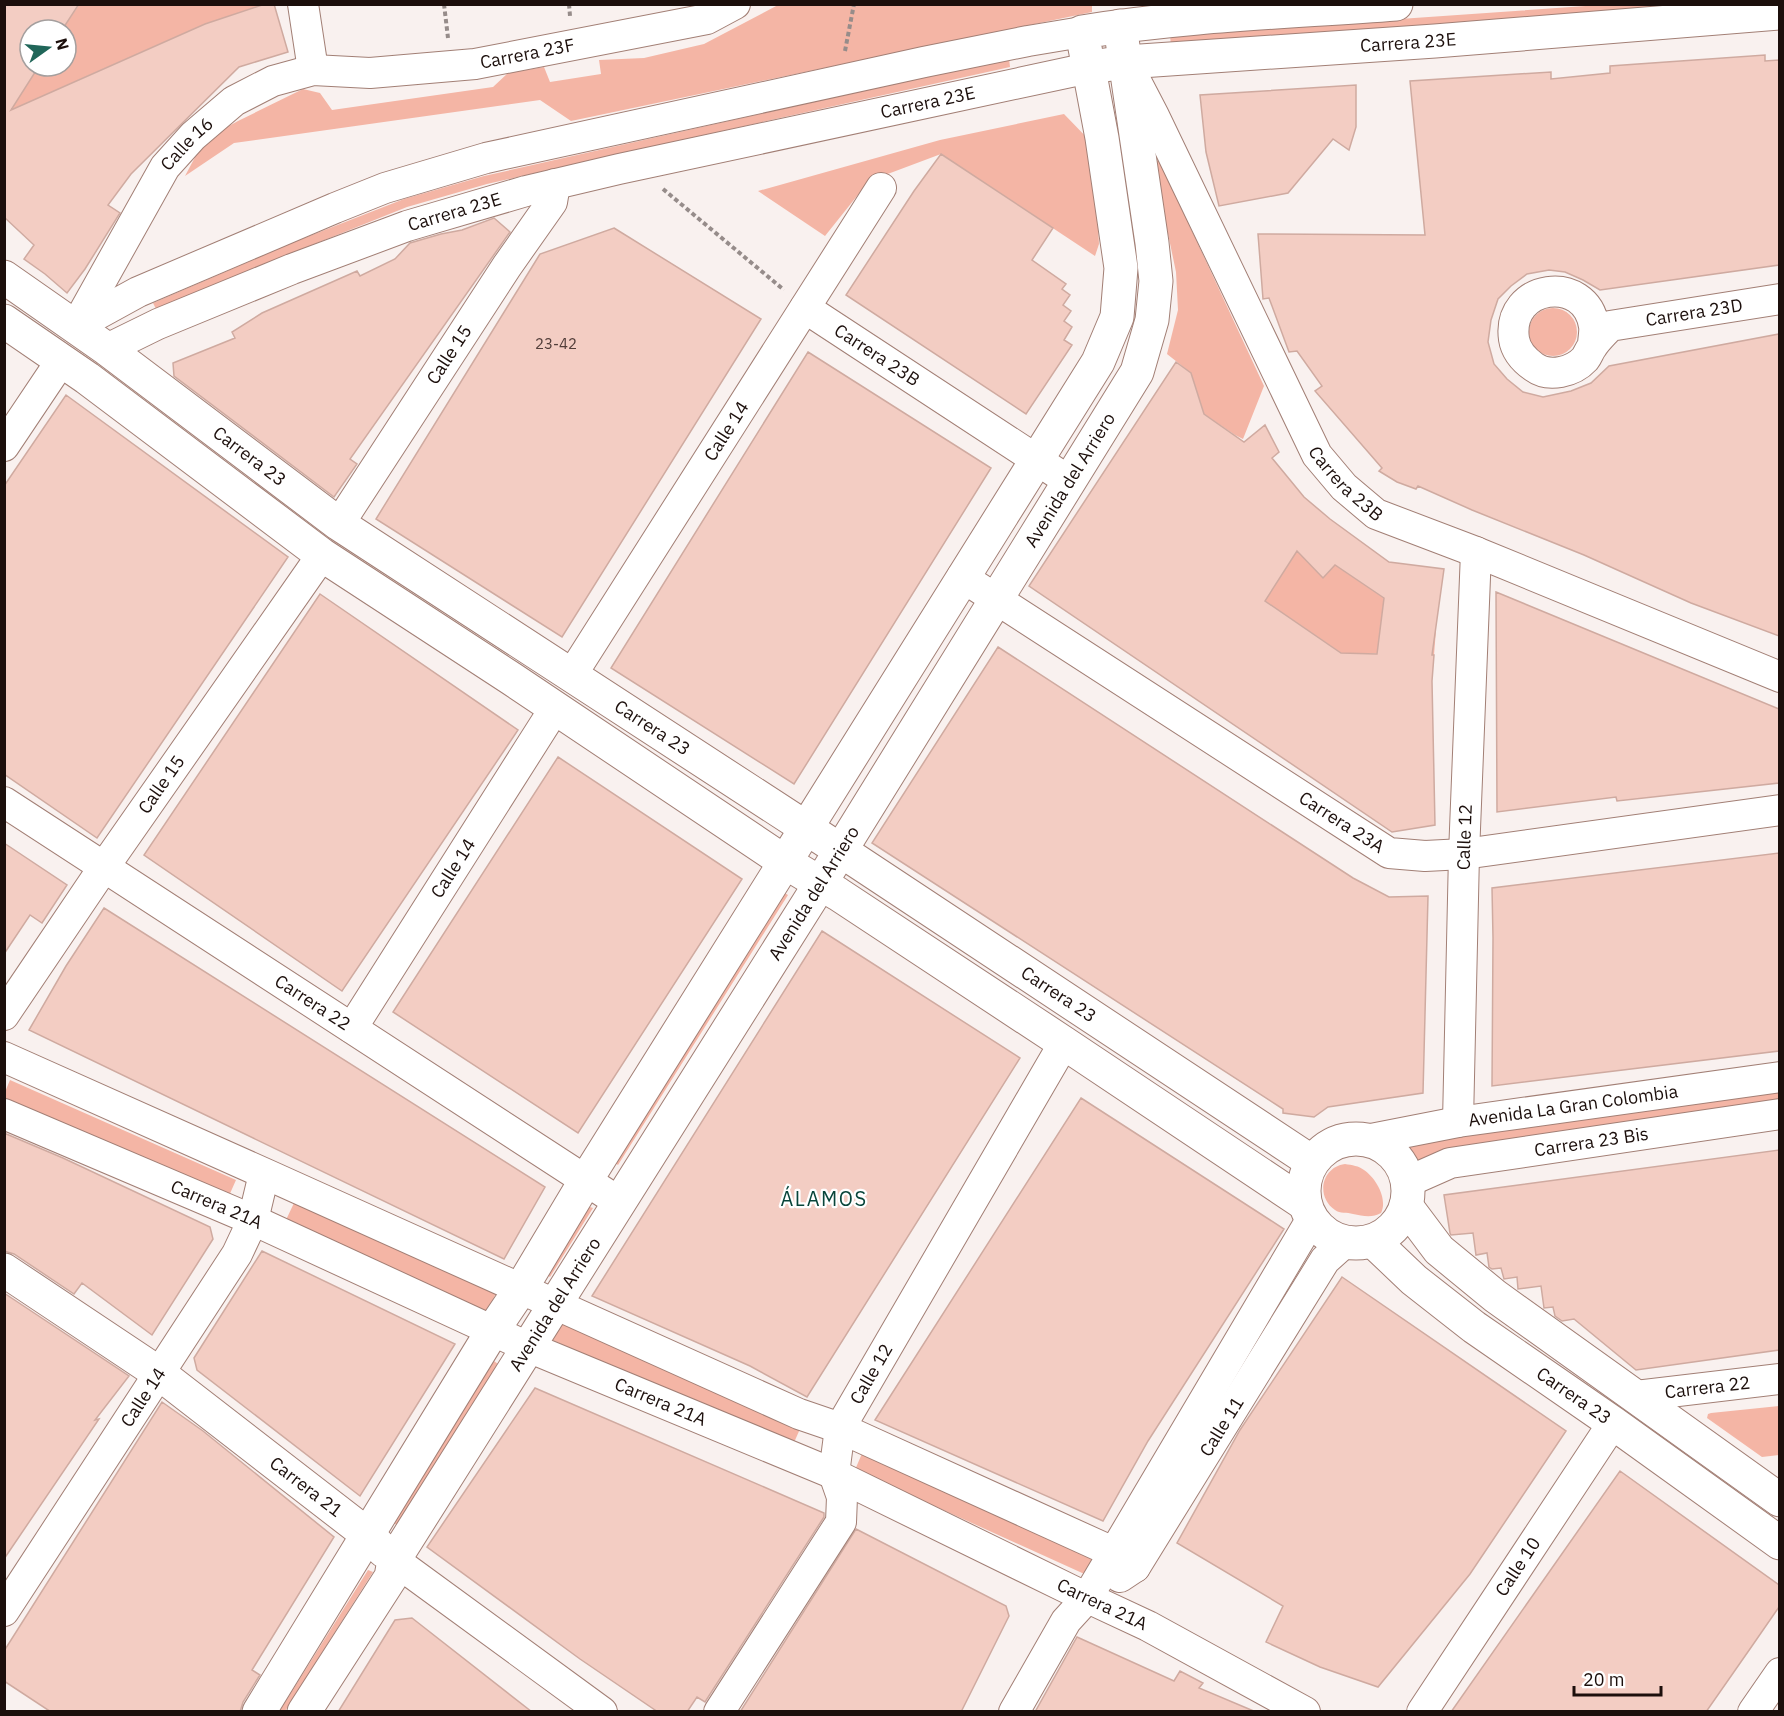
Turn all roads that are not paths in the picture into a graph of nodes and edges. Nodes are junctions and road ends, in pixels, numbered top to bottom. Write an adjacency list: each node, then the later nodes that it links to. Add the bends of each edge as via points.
1 (303, 4): 10 (street)
2 (735, 4): 4 (street, Carrera 23F)
3 (1396, 4): 6 (street)
4 (706, 12): 10 (street, Carrera 23F, via 475,63 370,73)
5 (1779, 13): 8 (street, Carrera 23E)
6 (1120, 26): 7 (street); 8 (street, Avenida del Arriero)
7 (1082, 32): 9 (street, Avenida del Arriero); 17 (street, via 486,158 385,188 138,292)
8 (1126, 62): 9 (street, Carrera 23E); 22 (street, Avenida del Arriero, via 1156,281 1152,320); 27 (street, Carrera 23B, via 1317,455 1344,487 1376,514)
9 (1089, 68): 11 (street, Carrera 23E); 21 (street, Avenida del Arriero, via 1121,268 1116,317)
10 (313, 70): 17 (street, Calle 16, via 273,81 234,101 193,136 165,167)
11 (555, 184): 19 (street, Carrera 23E, via 407,226 292,269); 26 (street, Calle 15, via 552,202)
12 (881, 188): 15 (street, Calle 14)
13 (4, 277): 17 (street, Carrera 23)
14 (1779, 299): 18 (street, Carrera 23D)
15 (805, 308): 24 (street, Carrera 23B); 31 (street, Calle 14)
16 (4, 321): 20 (street, Carrera 23)
17 (76, 326): 19 (street, Carrera 23)
18 (1598, 328)
19 (107, 349): 26 (street, Carrera 23)
20 (61, 361): 23 (street); 28 (street, Carrera 23)
21 (1098, 362): 22 (street); 24 (street, Avenida del Arriero)
22 (1137, 372): 25 (street, Avenida del Arriero)
23 (4, 446)
24 (1038, 460): 25 (street, Carrera 23B); 29 (street, Avenida del Arriero)
25 (1069, 480): 30 (street, Avenida del Arriero)
26 (339, 524): 31 (street, Carrera 23)
27 (1476, 552): 32 (street, Carrera 23B); 38 (street, Calle 12)
28 (322, 555): 33 (street, Carrera 23); 40 (street, Calle 15)
29 (962, 577): 30 (street, Carrera 23A); 36 (street, Avenida del Arriero)
30 (997, 600): 37 (street, Avenida del Arriero); 38 (street, Carrera 23A, via 1389,853)
31 (572, 676): 36 (street, Carrera 23)
32 (1779, 677)
33 (555, 708): 39 (street, Carrera 23); 43 (street, Calle 14)
34 (4, 802): 40 (street, Carrera 22)
35 (1779, 810): 38 (street, Carrera 23A)
36 (805, 829): 37 (street, Carrera 23); 39 (street, Avenida del Arriero)
37 (840, 850): 41 (street, Avenida del Arriero); 51 (street, Carrera 23)
38 (1464, 854): 49 (street, Calle 12)
39 (785, 862): 41 (street, Carrera 23); 53 (street, Avenida del Arriero)
40 (104, 867): 42 (street, Calle 15); 43 (street, Carrera 22)
41 (819, 884): 44 (street, Carrera 23); 55 (street, Avenida del Arriero)
42 (4, 1015)
43 (352, 1028): 53 (street, Carrera 22)
44 (1064, 1043): 56 (street, Carrera 23); 68 (street, Calle 12)
45 (4, 1057): 52 (street)
46 (1779, 1077): 49 (street, Avenida La Gran Colombia)
47 (4, 1114): 57 (street, Carrera 21A)
48 (1779, 1114): 54 (street, Carrera 23 Bis, via 1450,1163)
49 (1458, 1122): 50 (street, Avenida La Gran Colombia)
50 (1366, 1140): 51 (street, via 1349,1139 1328,1147); 54 (street, via 1395,1157 1404,1171)
51 (1312, 1162): 56 (street, via 1304,1190)
52 (264, 1174): 57 (street, Calle 14); 60 (street)
53 (585, 1180): 55 (street, Carrera 22); 60 (street, Avenida del Arriero)
54 (1406, 1194): 58 (street, via 1399,1220 1389,1232); 66 (street, Carrera 23, via 1439,1250 1495,1296)
55 (619, 1202): 61 (street, Avenida del Arriero)
56 (1308, 1212): 58 (street, via 1329,1236); 74 (street, Calle 11)
57 (253, 1220): 62 (street, Carrera 21A); 64 (street, Calle 14, via 237,1254)
58 (1359, 1241): 67 (street, Carrera 23); 74 (street, Calle 11, via 1325,1260)
59 (4, 1270): 64 (street, Carrera 21)
60 (522, 1287): 61 (street); 62 (street, Avenida del Arriero)
61 (556, 1302): 63 (street, Avenida del Arriero); 68 (street, via 798,1414)
62 (493, 1330): 63 (street, Carrera 21A); 71 (street, Avenida del Arriero)
63 (528, 1347): 69 (street, Carrera 21A); 73 (street, Avenida del Arriero)
64 (160, 1374): 71 (street, Carrera 21); 76 (street, Calle 14)
65 (1779, 1379): 66 (street, Carrera 22)
66 (1636, 1396): 70 (street, Carrera 23)
67 (1613, 1423): 72 (street, Carrera 23); 84 (street, Calle 10)
68 (840, 1428): 69 (street, Calle 12); 74 (street)
69 (834, 1474): 75 (street, Carrera 21A); 81 (street, Calle 12, via 842,1497 842,1522)
70 (1779, 1500)
71 (368, 1535): 73 (street, Carrera 21); 78 (street, Avenida del Arriero)
72 (1779, 1543)
73 (394, 1560): 79 (street, Avenida del Arriero, via 391,1577); 80 (street, Carrera 21)
74 (1124, 1560): 75 (street, Calle 11)
75 (1087, 1598): 82 (street, Calle 11, via 1066,1621); 83 (street, Carrera 21A, via 1148,1626)
76 (4, 1611)
77 (1779, 1673): 85 (street)
78 (259, 1712)
79 (304, 1712)
80 (602, 1712)
81 (719, 1712)
82 (1014, 1712)
83 (1305, 1712)
84 (1422, 1712)
85 (1753, 1712)

